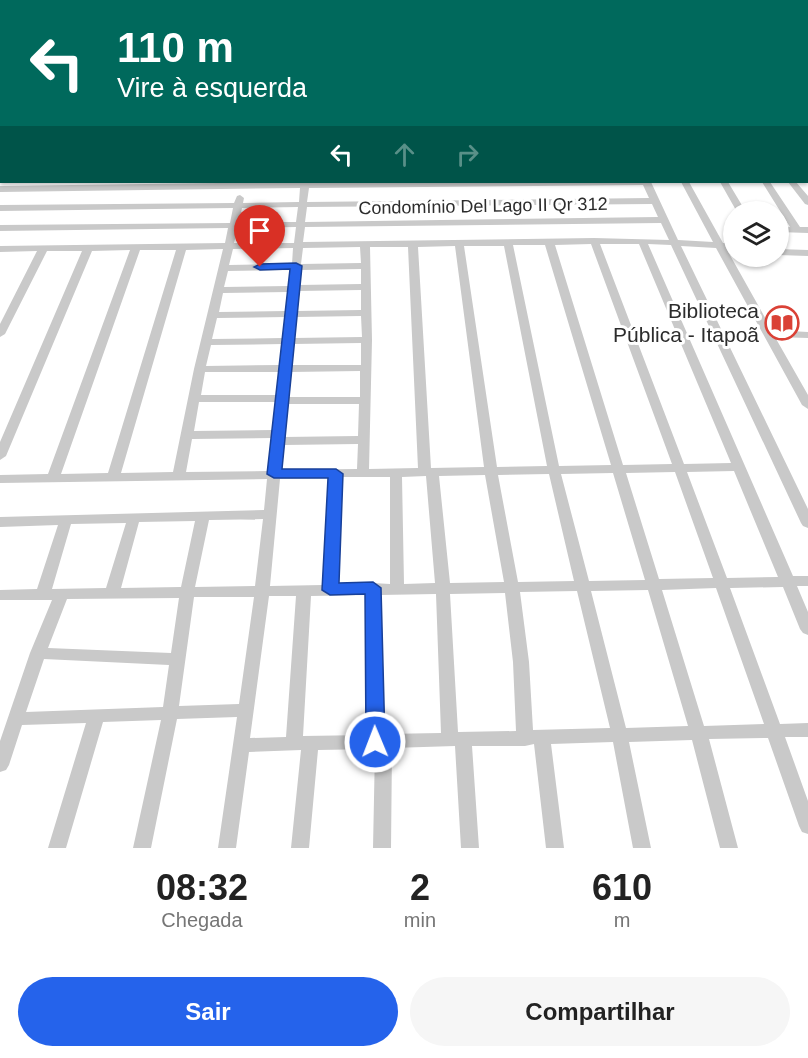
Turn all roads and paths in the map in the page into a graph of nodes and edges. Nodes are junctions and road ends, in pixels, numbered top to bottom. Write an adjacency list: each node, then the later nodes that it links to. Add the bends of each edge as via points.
1 (304, 183): 7 (street); 12 (street)
2 (647, 183): 9 (street)
3 (687, 183): 30 (street)
4 (725, 183): 10 (street)
5 (767, 183): 20 (street)
6 (793, 183): 11 (street)
7 (242, 184): 8 (street); 13 (street)
8 (0, 189)
9 (656, 201): 12 (street); 15 (street)
10 (735, 201)
11 (808, 202)
12 (303, 204): 13 (street); 16 (street)
13 (239, 205): 14 (street); 17 (street)
14 (0, 208)
15 (665, 220): 16 (street, Condomínio Del Lago II Qr 312); 24 (street)
16 (301, 224): 17 (street, Condomínio Del Lago II Qr 312); 32 (street)
17 (233, 225): 18 (street, Condomínio Del Lago II Qr 312); 33 (street)
18 (0, 228)
19 (789, 230): 20 (street)
20 (797, 230): 21 (street)
21 (808, 230)
22 (594, 241): 23 (street); 26 (street); 69 (street)
23 (642, 241): 24 (street); 67 (street)
24 (675, 241): 30 (street); 86 (street)
25 (507, 242): 26 (street); 28 (street); 70 (street)
26 (549, 242): 68 (street)
27 (413, 243): 28 (street); 29 (street); 72 (street)
28 (459, 243): 71 (street)
29 (365, 244): 32 (street); 42 (street)
30 (720, 244): 31 (street); 50 (street)
31 (723, 244)
32 (298, 245): 33 (street); 41 (street)
33 (228, 246): 35 (street); 43 (street)
34 (136, 247): 35 (street); 36 (street); 79 (street)
35 (182, 247): 78 (street)
36 (88, 248): 38 (street); 66 (street)
37 (0, 249): 38 (street)
38 (43, 249): 51 (street)
39 (789, 252): 40 (street)
40 (808, 253)
41 (296, 266): 42 (street); 43 (street); 45 (street)
42 (365, 266): 44 (street)
43 (223, 268): 46 (street)
44 (367, 287): 45 (street); 47 (street)
45 (294, 289): 46 (street); 48 (street)
46 (218, 290): 49 (street)
47 (367, 312): 48 (street); 54 (street)
48 (290, 314): 49 (street); 53 (street)
49 (213, 315): 55 (street)
50 (768, 333): 52 (street); 62 (street)
51 (0, 334)
52 (808, 334)
53 (287, 340): 54 (street); 55 (street); 58 (street)
54 (368, 340): 56 (street)
55 (206, 342): 57 (street)
56 (366, 368): 58 (street); 61 (street)
57 (200, 369): 58 (street); 59 (street)
58 (285, 369): 60 (street)
59 (195, 399): 60 (street); 63 (street)
60 (281, 399): 61 (street); 64 (street)
61 (364, 400): 65 (street)
62 (808, 405)
63 (187, 435): 64 (street); 77 (street)
64 (277, 437): 65 (street); 74 (street)
65 (364, 440): 76 (street)
66 (0, 456)
67 (738, 467): 69 (street); 87 (street)
68 (617, 469): 69 (street); 70 (street); 90 (street)
69 (679, 469): 89 (street)
70 (554, 470): 71 (street); 91 (street)
71 (491, 471): 72 (street); 95 (street)
72 (429, 472): 73 (street); 94 (street)
73 (396, 473): 76 (street); 92 (street)
74 (274, 474): 75 (street); 77 (street); 81 (street)
75 (336, 474): 76 (street); 96 (street)
76 (363, 474)
77 (179, 475): 78 (street)
78 (113, 477): 79 (street)
79 (53, 478): 80 (street)
80 (0, 479)
81 (269, 514): 82 (street); 98 (street)
82 (203, 516): 83 (street); 102 (street)
83 (134, 518): 84 (street); 101 (street)
84 (66, 520): 85 (street); 99 (street)
85 (0, 522)
86 (808, 523)
87 (787, 581): 88 (street); 89 (street); 104 (street)
88 (808, 581)
89 (722, 582): 90 (street); 112 (street)
90 (652, 584): 91 (street); 113 (street)
91 (581, 586): 95 (street); 114 (street)
92 (397, 587): 93 (street); 94 (street)
93 (373, 588): 96 (street); 117 (street)
94 (443, 588): 95 (street); 116 (street)
95 (512, 589): 115 (street)
96 (330, 590): 97 (street)
97 (304, 591): 98 (street); 118 (street)
98 (262, 592): 102 (street); 107 (street)
99 (43, 594): 100 (street); 103 (street)
100 (62, 594): 101 (street); 105 (street)
101 (112, 594): 102 (street)
102 (189, 594): 106 (street)
103 (0, 595)
104 (808, 629)
105 (38, 653): 106 (street); 110 (street)
106 (179, 659): 108 (street)
107 (246, 711): 108 (street); 119 (street)
108 (170, 715): 109 (street); 123 (street)
109 (96, 718): 110 (street); 122 (street)
110 (15, 719): 120 (street)
111 (808, 730): 112 (street)
112 (775, 731): 113 (street); 121 (street)
113 (699, 735): 114 (street); 130 (street)
114 (620, 737): 115 (street); 129 (street)
115 (533, 739): 116 (street); 128 (street)
116 (457, 740): 117 (street); 127 (street)
117 (380, 742): 118 (street); 126 (street)
118 (302, 743): 119 (street); 125 (street)
119 (242, 745): 124 (street)
120 (0, 765)
121 (808, 826)
122 (57, 848)
123 (142, 848)
124 (227, 848)
125 (300, 848)
126 (382, 848)
127 (470, 848)
128 (555, 848)
129 (642, 848)
130 (729, 848)

